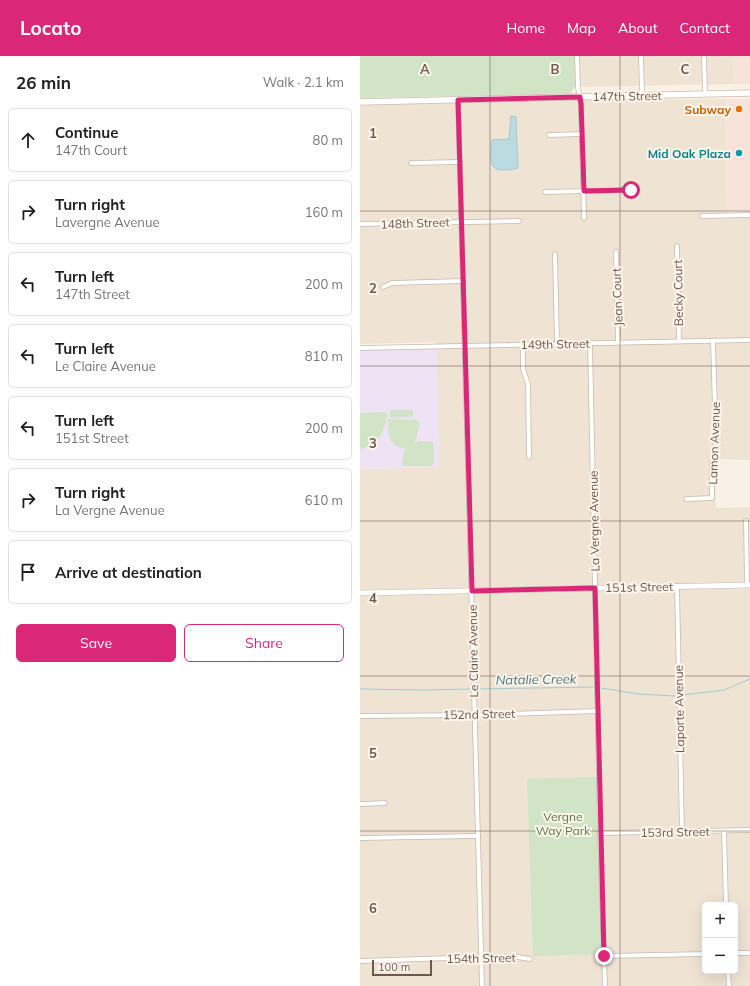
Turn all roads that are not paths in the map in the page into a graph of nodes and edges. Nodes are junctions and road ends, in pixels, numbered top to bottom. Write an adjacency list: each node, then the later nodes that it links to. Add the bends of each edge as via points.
1 (577, 56): 7 (street)
2 (641, 56): 6 (street)
3 (704, 56): 5 (street)
4 (750, 93): 5 (main road, 147th Street)
5 (705, 94): 6 (main road, 147th Street)
6 (642, 96): 7 (main road, 147th Street)
7 (580, 97): 8 (main road, 147th Street); 10 (street)
8 (458, 100): 9 (main road, 147th Street); 12 (street, Le Claire Avenue)
9 (360, 102)
10 (582, 134): 11 (street); 15 (street)
11 (549, 135)
12 (460, 162): 13 (street); 21 (street, Le Claire Avenue)
13 (411, 163)
14 (631, 190): 15 (street)
15 (584, 191): 16 (street); 19 (street)
16 (545, 192)
17 (750, 215): 18 (street)
18 (702, 216)
19 (584, 218)
20 (518, 221): 21 (street, 148th Street)
21 (462, 222): 22 (street, 148th Street); 26 (street, Le Claire Avenue)
22 (360, 224)
23 (677, 246): 29 (street, Becky Court)
24 (616, 252): 31 (street, Jean Court)
25 (555, 254): 34 (street)
26 (463, 282): 27 (street, via 392,283); 35 (street, Le Claire Avenue)
27 (383, 287)
28 (750, 340): 30 (street, 149th Street)
29 (680, 341): 30 (street, 149th Street); 31 (street, 149th Street)
30 (713, 341): 38 (street, Lamon Avenue, via 716,443 712,463 712,498)
31 (618, 342): 32 (street, 149th Street)
32 (590, 343): 34 (street, 149th Street); 42 (street, La Vergne Avenue)
33 (523, 344): 34 (street, 149th Street); 35 (street, 149th Street); 37 (street, via 523,369 528,384)
34 (556, 344)
35 (465, 346): 36 (street, 149th Street); 43 (street, Le Claire Avenue)
36 (360, 348)
37 (529, 456)
38 (686, 499)
39 (746, 522): 40 (street)
40 (749, 585): 41 (street, 151st Street)
41 (676, 586): 42 (street, 151st Street); 51 (street, Laporte Avenue)
42 (595, 588): 43 (street, 151st Street); 45 (street, La Vergne Avenue)
43 (472, 591): 44 (street, 151st Street); 46 (street, Le Claire Avenue)
44 (360, 593)
45 (598, 711): 46 (street, 152nd Street); 53 (street, La Vergne Avenue)
46 (475, 715): 47 (street, 152nd Street); 54 (street, Le Claire Avenue)
47 (360, 716)
48 (386, 803): 49 (street)
49 (360, 804)
50 (750, 830): 52 (street, 153rd Street)
51 (682, 831): 52 (street, 153rd Street); 53 (street, 153rd Street)
52 (724, 831): 56 (street)
53 (600, 834): 60 (street, La Vergne Avenue)
54 (478, 836): 55 (street); 61 (street, Le Claire Avenue)
55 (360, 838)
56 (726, 902)
57 (738, 953): 58 (street)
58 (750, 953)
59 (702, 954): 60 (street)
60 (604, 956): 66 (street, La Vergne Avenue)
61 (481, 957): 62 (street, 154th Street); 63 (street, 154th Street); 65 (street, Le Claire Avenue)
62 (530, 959)
63 (360, 961)
64 (728, 974): 67 (street)
65 (482, 986)
66 (605, 986)
67 (729, 986)

